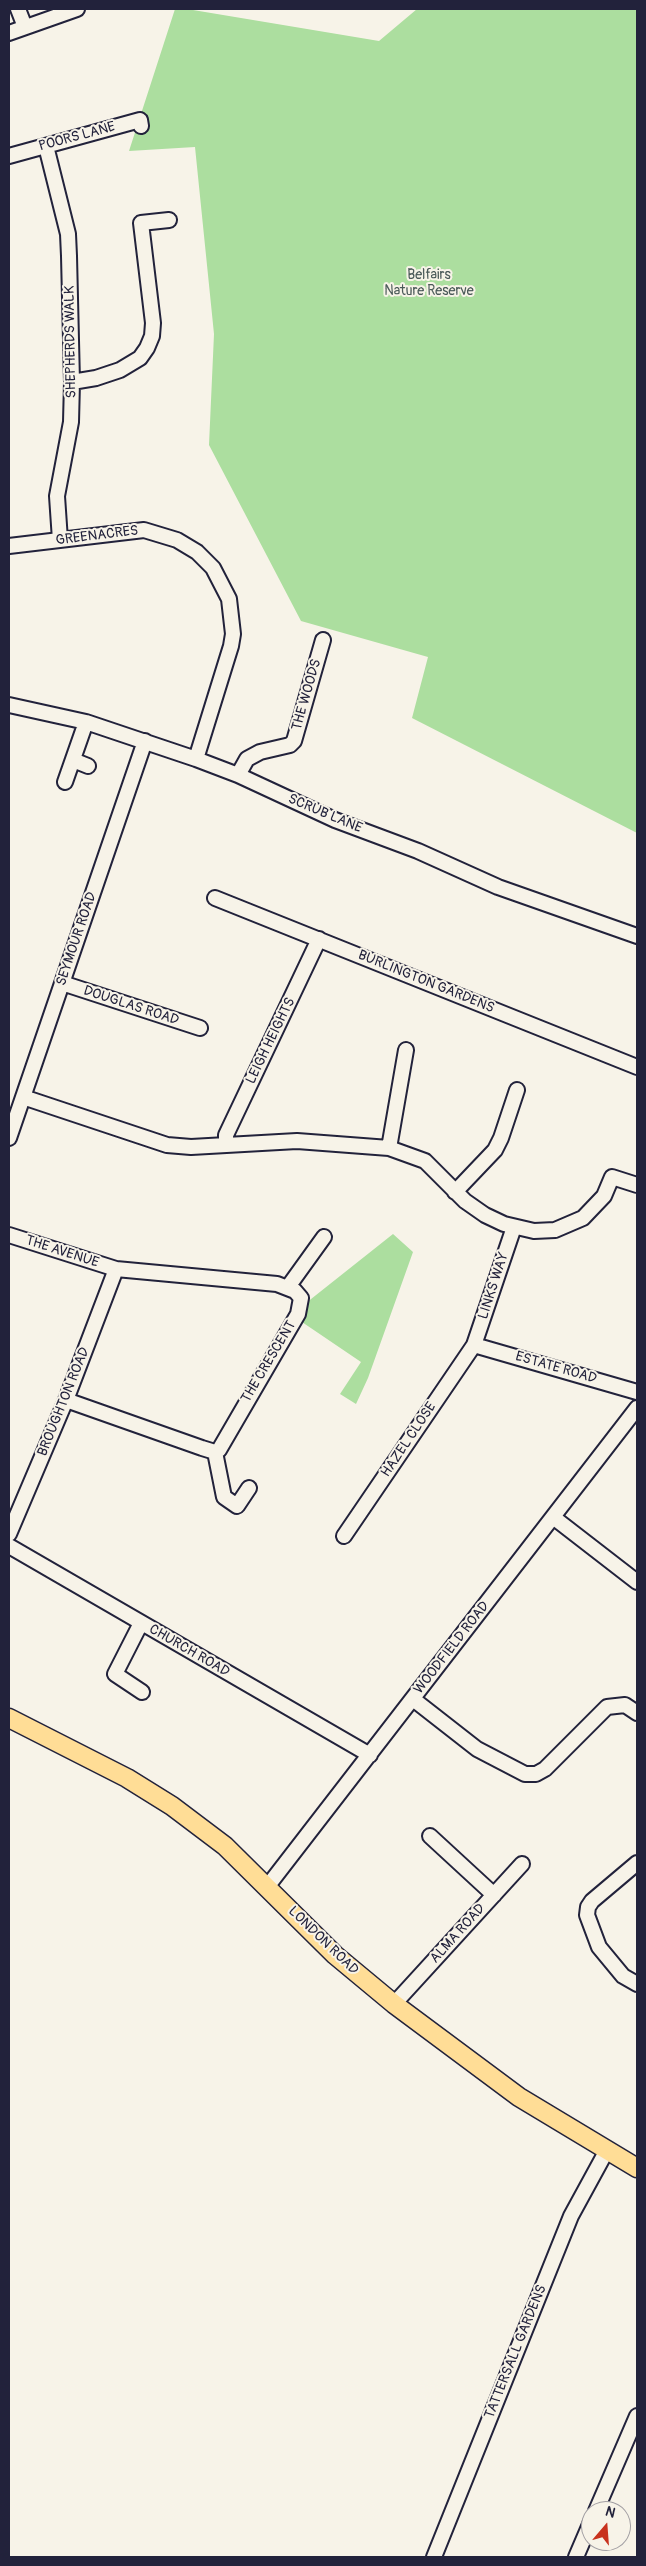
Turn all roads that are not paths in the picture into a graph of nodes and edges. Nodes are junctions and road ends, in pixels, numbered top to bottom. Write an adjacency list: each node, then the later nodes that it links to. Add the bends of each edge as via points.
1 (18, 9): 3 (street)
2 (77, 9): 3 (street)
3 (25, 27): 4 (street)
4 (9, 33)
5 (141, 126): 6 (street, POORS LANE, via 140,120)
6 (46, 146): 7 (street, POORS LANE); 9 (street, SHEPHERDS WALK, via 68,234)
7 (9, 156)
8 (168, 220): 9 (street, via 141,223 152,323 152,336 147,348 140,358 120,370)
9 (72, 382): 10 (street, SHEPHERDS WALK, via 71,422 57,496)
10 (60, 540): 11 (street, GREENACRES); 16 (street, GREENACRES, via 132,530 155,532 187,545 213,568 229,600 232,646)
11 (9, 546)
12 (323, 640): 19 (street, THE WOODS, via 294,741 248,759)
13 (10, 709): 14 (street, SCRUB LANE)
14 (86, 722): 15 (street, SCRUB LANE); 17 (street)
15 (145, 741): 16 (street, SCRUB LANE); 24 (street, SEYMOUR ROAD)
16 (196, 759): 19 (street, SCRUB LANE)
17 (73, 760): 18 (street); 20 (street)
18 (88, 766)
19 (238, 775): 22 (street, SCRUB LANE, via 335,820 418,851 498,887)
20 (65, 782)
21 (215, 898): 23 (street, BURLINGTON GARDENS)
22 (637, 936)
23 (319, 939): 27 (street, BURLINGTON GARDENS); 31 (street, LEIGH HEIGHTS, via 226,1135)
24 (62, 983): 25 (street, DOUGLAS ROAD); 29 (street, SEYMOUR ROAD)
25 (200, 1028)
26 (406, 1050): 32 (street)
27 (637, 1067)
28 (518, 1090): 34 (street, via 495,1150)
29 (23, 1097): 30 (street, SEYMOUR ROAD); 31 (street, via 167,1145)
30 (9, 1138)
31 (226, 1144): 32 (street, via 297,1141)
32 (389, 1148): 34 (street, via 425,1161)
33 (637, 1185): 35 (street, via 612,1177 598,1204 574,1223 544,1231)
34 (455, 1192): 35 (street, via 485,1215)
35 (514, 1227): 40 (street, LINKS WAY)
36 (9, 1235): 38 (street, THE AVENUE)
37 (324, 1237): 39 (street)
38 (116, 1269): 39 (street); 42 (street, BROUGHTON ROAD)
39 (288, 1287): 44 (street, THE CRESCENT, via 301,1298 298,1314)
40 (474, 1345): 41 (street, ESTATE ROAD); 48 (street, HAZEL CLOSE)
41 (637, 1392)
42 (66, 1400): 44 (street); 47 (street, BROUGHTON ROAD)
43 (637, 1410): 46 (street, WOODFIELD ROAD)
44 (215, 1452): 45 (street, via 224,1497 237,1506)
45 (249, 1488)
46 (553, 1517): 50 (street); 53 (street, WOODFIELD ROAD)
47 (9, 1534)
48 (344, 1536)
49 (9, 1546): 51 (street, CHURCH ROAD)
50 (637, 1582)
51 (140, 1623): 52 (street, via 115,1674); 56 (street, CHURCH ROAD)
52 (142, 1692)
53 (413, 1699): 54 (street, via 477,1749 525,1774 536,1774 545,1769 607,1707 625,1705); 56 (street, WOODFIELD ROAD)
54 (637, 1713)
55 (9, 1718): 60 (main road, LONDON ROAD, via 128,1778 172,1806 225,1846)
56 (370, 1755): 60 (street, WOODFIELD ROAD)
57 (430, 1836): 61 (street)
58 (637, 1863): 62 (street, via 592,1901 587,1915 599,1947 624,1976)
59 (522, 1864): 61 (street, ALMA ROAD)
60 (267, 1887): 63 (main road, LONDON ROAD, via 335,1955)
61 (494, 1895): 63 (street, ALMA ROAD)
62 (637, 1984)
63 (394, 2004): 64 (main road, LONDON ROAD, via 499,2083)
64 (607, 2150): 65 (main road, LONDON ROAD); 69 (street, TATTERSALL GARDENS, via 571,2216)
65 (637, 2168)
66 (637, 2416): 67 (street)
67 (600, 2501)
68 (581, 2545): 70 (street)
69 (434, 2557)
70 (576, 2557)

